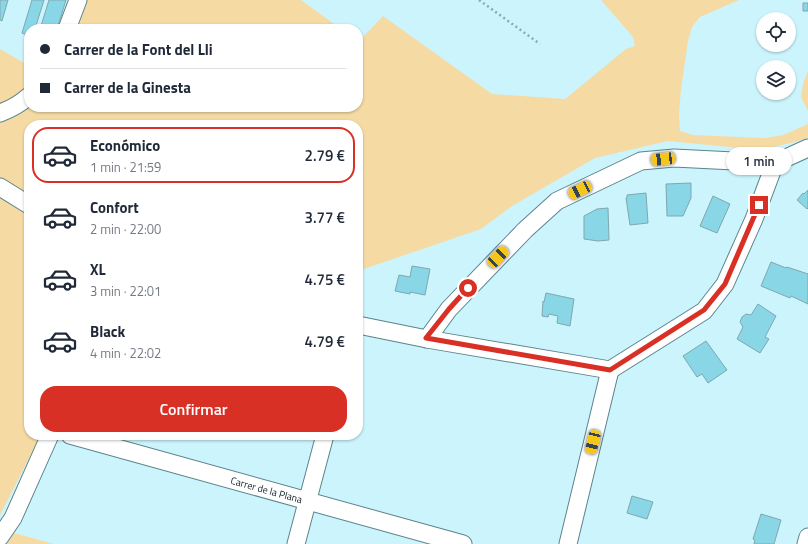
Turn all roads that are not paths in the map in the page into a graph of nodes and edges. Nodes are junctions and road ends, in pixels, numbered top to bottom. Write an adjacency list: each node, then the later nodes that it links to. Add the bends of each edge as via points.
1 (78, 0): 2 (street)
2 (69, 24)
3 (24, 100): 4 (street)
4 (0, 113)
5 (808, 148): 6 (street)
6 (775, 163): 10 (street, via 674,158 641,161 558,201 503,252 449,309); 11 (street, via 725,284 704,310)
7 (0, 188): 8 (street)
8 (24, 202)
9 (363, 326): 10 (street)
10 (426, 338): 11 (street)
11 (610, 370): 20 (street)
12 (48, 440): 16 (street, via 13,518)
13 (88, 440): 15 (street, Carrer de la Plana)
14 (324, 440): 15 (street)
15 (308, 500): 18 (street); 19 (street, Carrer de la Plana)
16 (0, 537)
17 (808, 537): 21 (street)
18 (296, 544)
19 (463, 544)
20 (568, 544)
21 (806, 544)

